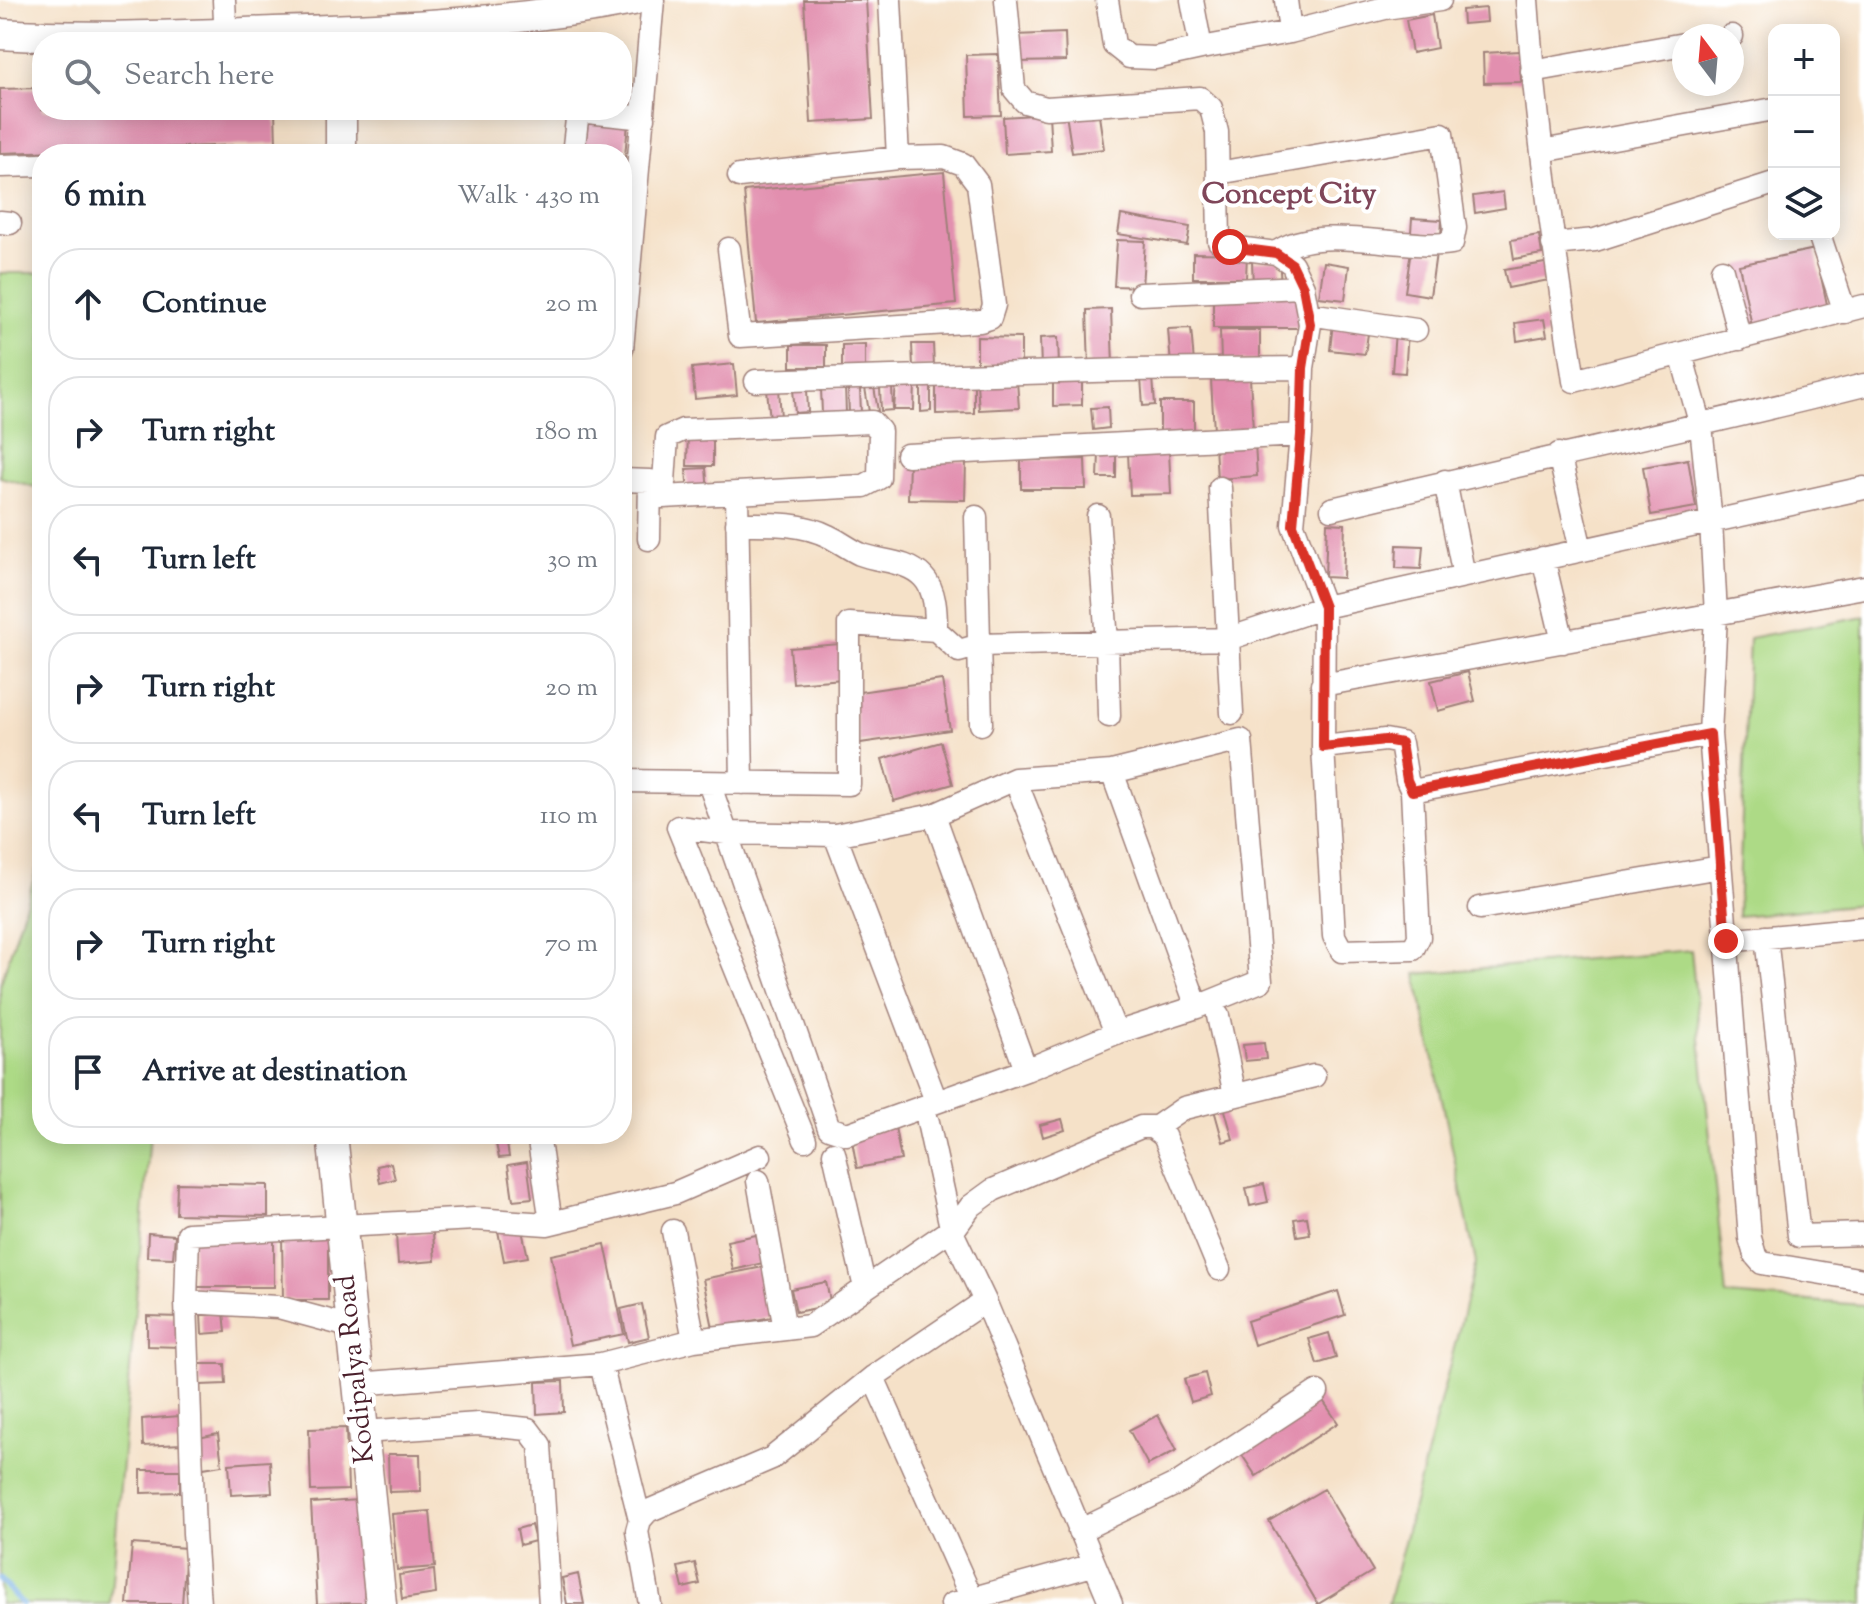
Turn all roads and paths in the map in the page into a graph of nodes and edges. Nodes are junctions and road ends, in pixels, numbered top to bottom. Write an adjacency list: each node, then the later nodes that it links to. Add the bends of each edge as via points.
1 (551, 0): 14 (main road, via 379,18)
2 (633, 0): 14 (main road, via 503,20)
3 (653, 0): 24 (street)
4 (890, 0): 31 (street)
5 (1006, 0): 34 (street, via 1014,89 1025,102 1046,108 1200,98 1211,108 1217,132)
6 (1107, 0): 20 (street, via 1114,45 1129,57 1155,58)
7 (1192, 0): 20 (street)
8 (1286, 0): 16 (street)
9 (1440, 0): 11 (street)
10 (1527, 0): 21 (street)
11 (1384, 4): 16 (street)
12 (217, 10): 13 (main road, via 49,21); 14 (main road)
13 (0, 15)
14 (342, 30): 15 (main road)
15 (283, 32)
16 (1290, 32): 20 (street)
17 (0, 34): 18 (main road)
18 (32, 36)
19 (1672, 46): 21 (street)
20 (1201, 48)
21 (1532, 71): 29 (street)
22 (1768, 110): 29 (street)
23 (632, 116): 24 (street)
24 (639, 117): 30 (street); 36 (street)
25 (341, 120): 27 (main road)
26 (577, 120): 28 (street)
27 (341, 144)
28 (574, 144)
29 (1542, 151): 39 (street)
30 (632, 155)
31 (898, 158): 35 (street); 40 (street, via 944,157 963,164 978,184 994,305 990,318 740,336)
32 (32, 165): 33 (street)
33 (0, 166)
34 (1218, 173): 41 (street, via 1219,241); 41 (street, via 1442,134 1455,228 1452,243 1303,241)
35 (739, 176)
36 (632, 182)
37 (1768, 185): 39 (street, via 1595,240)
38 (1822, 240): 45 (street)
39 (1553, 244): 49 (street, via 1574,381)
40 (729, 249)
41 (1276, 253): 43 (street, via 1292,264)
42 (1722, 270): 48 (street)
43 (1303, 287): 44 (street); 46 (street)
44 (1140, 294)
45 (1854, 309): 48 (street)
46 (1309, 314): 47 (street); 50 (street)
47 (1416, 330)
48 (1740, 339): 49 (street)
49 (1681, 354): 53 (street)
50 (1303, 368): 51 (street); 54 (street)
51 (756, 381)
52 (1864, 385): 53 (street)
53 (1701, 426): 55 (street); 65 (street)
54 (1301, 435): 56 (street); 72 (street, via 1293,525)
55 (1559, 454): 58 (street); 68 (street)
56 (907, 455)
57 (632, 480): 67 (street, via 650,481)
58 (1445, 481): 62 (street); 70 (street)
59 (1220, 488): 75 (street)
60 (1864, 488): 65 (street)
61 (737, 495): 61 (street, via 663,497 667,437 683,430 872,422 880,431 879,478 864,486); 66 (street)
62 (1332, 509)
63 (1098, 516): 76 (street)
64 (976, 517): 78 (street)
65 (1711, 521): 68 (street); 73 (street)
66 (737, 524): 74 (street, via 798,527 909,568 924,577 931,590); 89 (street)
67 (649, 539)
68 (1581, 550): 69 (street)
69 (1543, 558): 70 (street); 77 (street)
70 (1464, 576): 72 (street)
71 (1864, 587): 73 (street)
72 (1324, 607): 75 (street); 79 (street)
73 (1716, 615): 77 (street); 83 (street)
74 (936, 630): 78 (street, via 959,651); 89 (street, via 849,624 849,784)
75 (1228, 639): 76 (street); 80 (street)
76 (1107, 642): 78 (street); 81 (street)
77 (1563, 642): 79 (street)
78 (980, 645): 82 (street)
79 (1322, 685): 84 (street)
80 (1232, 713)
81 (1109, 716)
82 (981, 724)
83 (1710, 734): 90 (street); 94 (street)
84 (1323, 747): 90 (street, via 1401,743); 90 (street, via 1334,936 1342,951 1413,949 1419,937)
85 (1112, 772): 86 (street); 99 (street); 99 (street, via 1241,740 1261,981)
86 (1015, 779): 91 (street); 100 (street)
87 (632, 781): 88 (street)
88 (709, 783): 89 (street); 92 (street)
89 (742, 783)
90 (1412, 791)
91 (934, 815): 93 (street); 101 (street)
92 (726, 833): 93 (street); 104 (street, via 829,1128 847,1134); 107 (street, via 678,827)
93 (835, 835): 104 (street)
94 (1720, 867): 95 (street); 98 (street)
95 (1480, 908)
96 (1864, 928): 97 (street)
97 (1766, 937): 98 (street); 117 (street, via 1799,1236)
98 (1726, 941): 119 (street, via 1755,1255 1762,1263)
99 (1207, 1012): 100 (street); 103 (street)
100 (1116, 1033): 101 (street)
101 (1026, 1070): 104 (street)
102 (1314, 1076): 103 (street)
103 (1235, 1095): 106 (street, via 1184,1108)
104 (936, 1101)
105 (928, 1122): 116 (street)
106 (1155, 1128): 116 (street, via 1141,1127 993,1190 971,1206); 118 (street, via 1164,1136)
107 (805, 1140)
108 (333, 1144): 114 (main road, Kodipalya Road)
109 (538, 1144): 113 (street)
110 (834, 1153): 120 (street)
111 (760, 1156): 113 (street, via 675,1193 574,1218)
112 (758, 1181): 124 (street)
113 (542, 1216): 114 (street)
114 (342, 1228): 122 (street, via 188,1234); 123 (main road, Kodipalya Road)
115 (673, 1231): 125 (street)
116 (952, 1232): 120 (street); 121 (street)
117 (1864, 1234)
118 (1219, 1269)
119 (1864, 1280)
120 (865, 1288): 124 (street, via 810,1326)
121 (985, 1301): 127 (street); 132 (street)
122 (186, 1302): 123 (street, via 278,1307); 135 (street)
123 (352, 1327): 128 (main road, Kodipalya Road)
124 (785, 1329): 125 (street)
125 (694, 1340): 126 (street)
126 (601, 1364): 128 (street); 131 (street)
127 (873, 1377): 131 (street, via 772,1458 648,1511); 134 (street)
128 (358, 1384): 130 (main road, Kodipalya Road)
129 (1317, 1392): 132 (street, via 1180,1482)
130 (363, 1432): 136 (main road, Kodipalya Road); 137 (street, via 478,1424 528,1429 540,1445)
131 (640, 1520): 138 (street, via 637,1531)
132 (1079, 1531): 133 (street)
133 (1093, 1565): 134 (street); 139 (street)
134 (962, 1601)
135 (199, 1604)
136 (381, 1604)
137 (550, 1604)
138 (650, 1604)
139 (1111, 1604)

